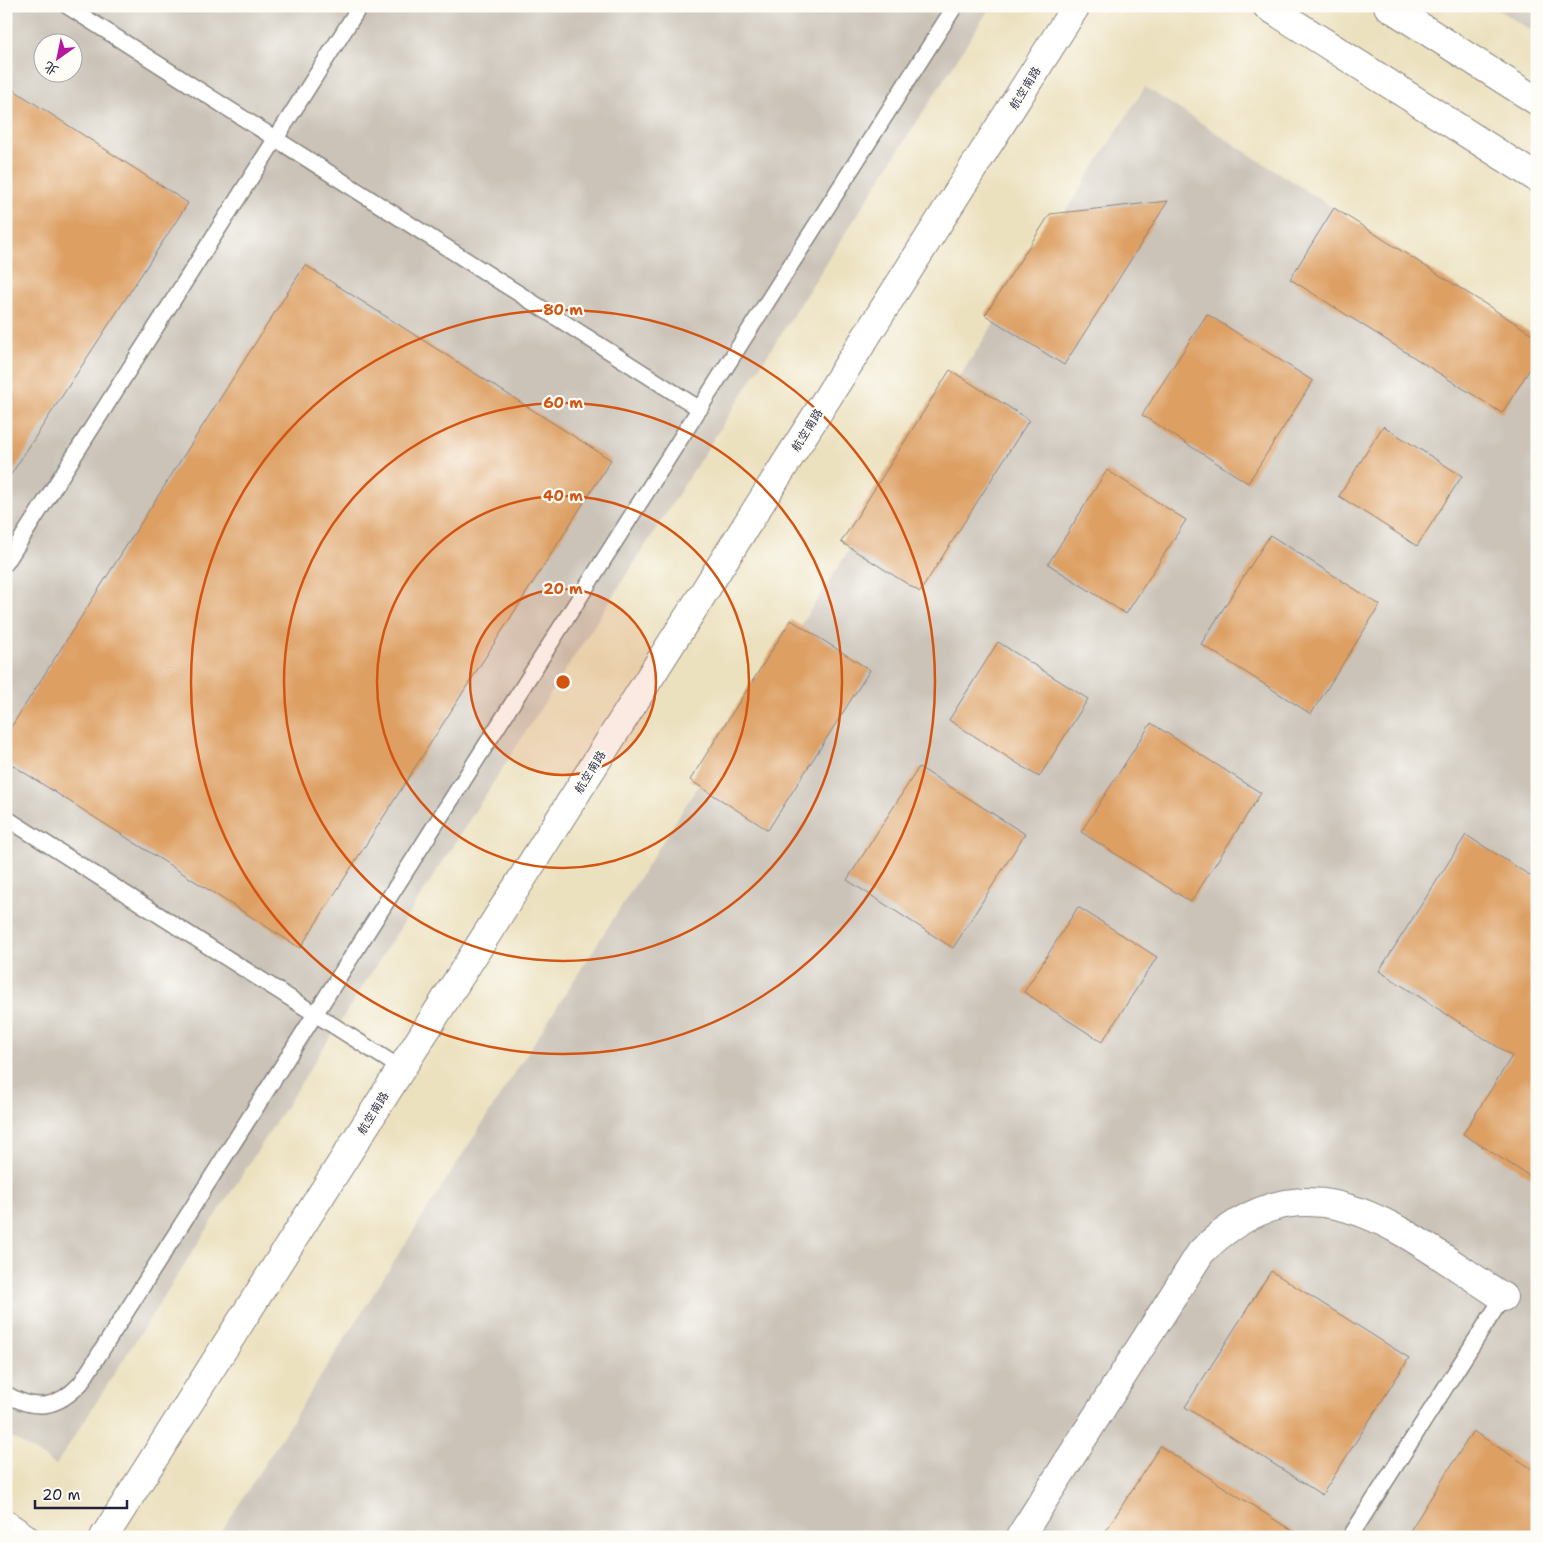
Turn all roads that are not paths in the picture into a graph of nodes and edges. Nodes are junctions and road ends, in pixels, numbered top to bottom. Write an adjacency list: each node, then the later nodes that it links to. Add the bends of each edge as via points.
1 (67, 6): 8 (lane)
2 (360, 6): 8 (lane)
3 (955, 6): 10 (lane)
4 (1076, 6): 14 (street, 航空南路)
5 (1267, 6): 9 (street)
6 (1388, 6): 7 (street)
7 (1537, 101)
8 (276, 139): 10 (lane); 11 (lane)
9 (1537, 178)
10 (700, 409): 13 (lane)
11 (6, 563)
12 (6, 818): 13 (lane)
13 (315, 1014): 14 (lane); 16 (lane, via 81,1383 69,1397 52,1405 31,1404)
14 (402, 1069): 19 (street, 航空南路)
15 (1503, 1297): 20 (street, via 1381,1220 1352,1208 1305,1202 1259,1212 1218,1236 1201,1252); 21 (lane)
16 (6, 1394)
17 (6, 1525): 18 (street)
18 (24, 1537)
19 (104, 1537)
20 (1020, 1537)
21 (1350, 1537)

